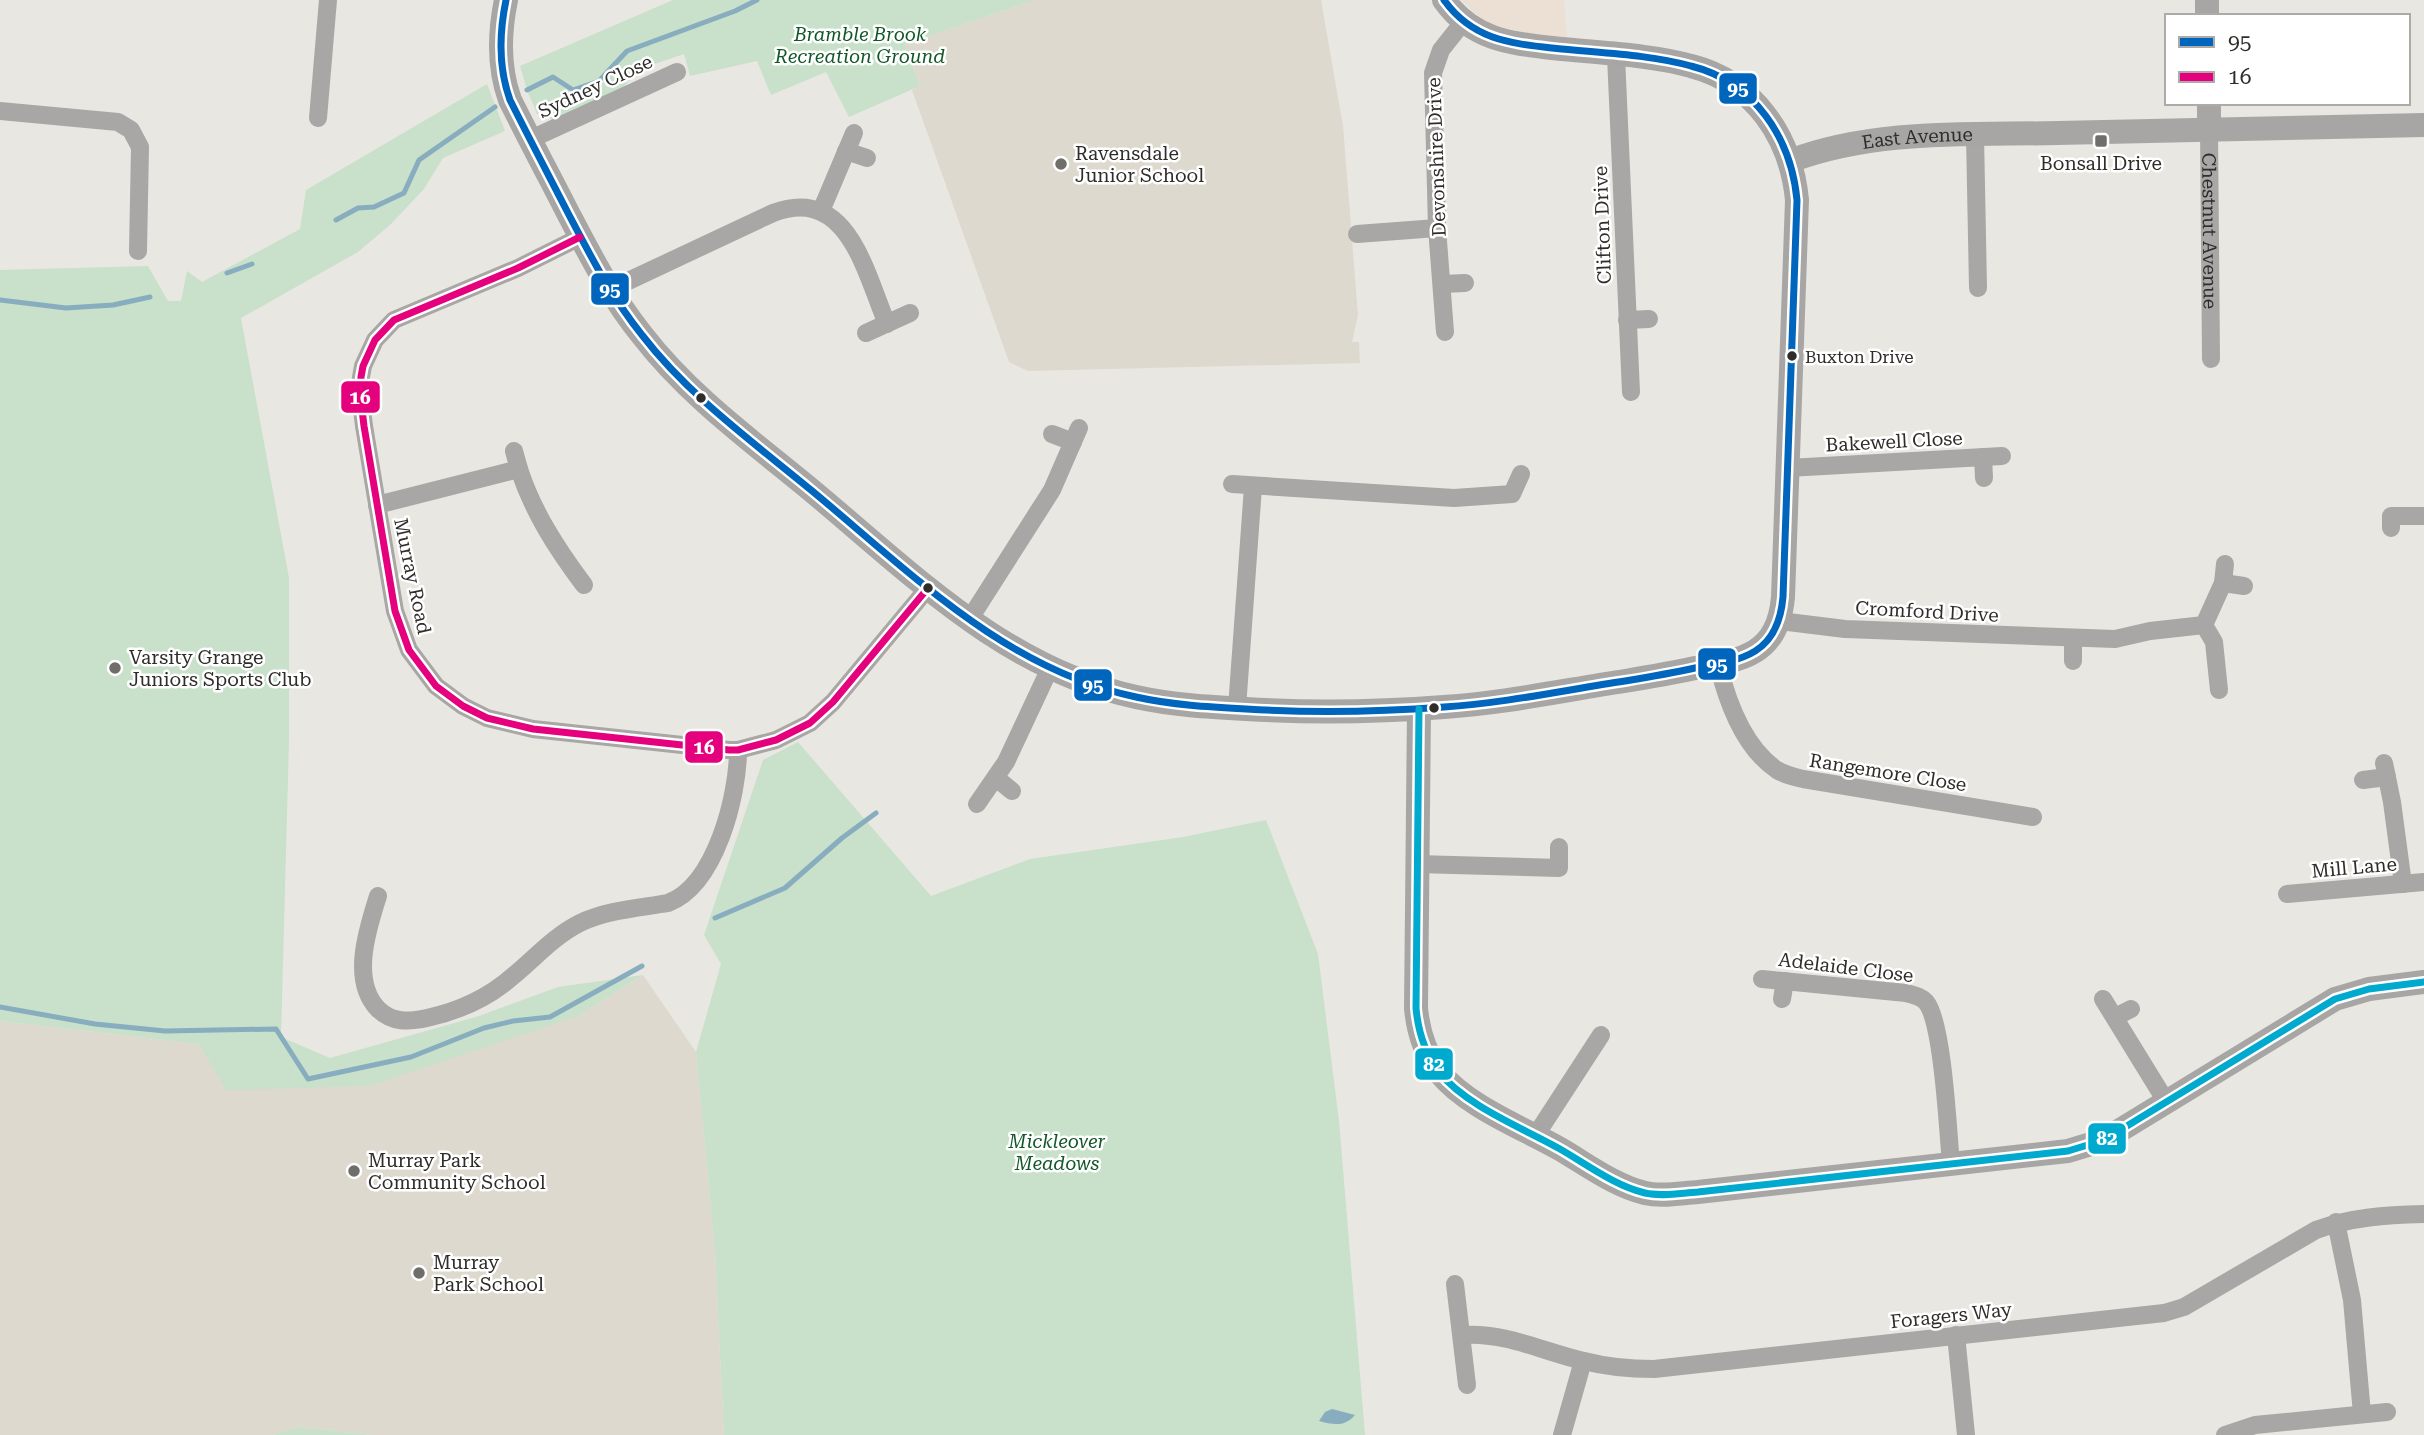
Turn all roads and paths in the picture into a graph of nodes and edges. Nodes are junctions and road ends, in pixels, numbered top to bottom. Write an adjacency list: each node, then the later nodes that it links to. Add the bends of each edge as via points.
1 (328, 0): 9 (street, via 329,100)
2 (506, 0): 14 (street, via 500,42 502,74)
3 (1444, 0): 4 (street)
4 (1464, 21): 5 (street, via 1494,39); 19 (street, Devonshire Drive, via 1441,50 1433,73)
5 (1616, 56): 17 (street, via 1693,66 1740,89 1770,121); 29 (street, Clifton Drive)
6 (677, 72): 14 (street, Sydney Close)
7 (2209, 105): 11 (street, Chestnut Avenue)
8 (0, 111): 22 (street, via 118,122 131,130 141,147)
9 (318, 118)
10 (2424, 125): 11 (street, East Avenue)
11 (2209, 129): 13 (street, East Avenue); 33 (street, Chestnut Avenue)
12 (854, 133): 15 (street)
13 (1975, 135): 17 (street, East Avenue, via 1870,139); 25 (street)
14 (531, 139): 21 (street)
15 (846, 152): 16 (street); 18 (street)
16 (867, 158)
17 (1790, 160): 39 (street, via 1797,213)
18 (821, 211): 26 (street, via 784,209); 30 (street, via 847,233)
19 (1437, 228): 20 (street); 24 (street, Devonshire Drive)
20 (1357, 234)
21 (580, 237): 26 (street); 45 (street, Murray Road, via 394,320 375,340 363,366 360,393)
22 (138, 251)
23 (1465, 283): 24 (street)
24 (1442, 284): 31 (street, Devonshire Drive)
25 (1978, 288)
26 (609, 290): 52 (street, via 654,351 699,397)
27 (910, 313): 30 (street)
28 (1649, 319): 29 (street)
29 (1628, 320): 34 (street, Clifton Drive)
30 (887, 324): 32 (street)
31 (1445, 332)
32 (866, 333)
33 (2211, 359)
34 (1631, 392)
35 (1052, 434): 53 (street, via 1076,435 1052,490)
36 (514, 451): 40 (street)
37 (2002, 456): 38 (street, Bakewell Close)
38 (1983, 457): 39 (street, Bakewell Close); 42 (street)
39 (1788, 468): 54 (street)
40 (519, 469): 45 (street); 50 (street, via 538,515)
41 (1521, 474): 44 (street, via 1512,494 1454,498)
42 (1984, 478)
43 (1231, 484): 44 (street)
44 (1253, 487): 61 (street)
45 (377, 505): 63 (street, Murray Road, via 404,639 423,671 457,702 487,718 533,729)
46 (2424, 516): 47 (street, via 2392,516)
47 (2391, 528)
48 (2225, 564): 49 (street)
49 (2223, 583): 51 (street); 55 (street)
50 (584, 585)
51 (2244, 586)
52 (928, 588): 53 (street); 63 (street, Murray Road, via 822,713 776,740)
53 (969, 620): 59 (street)
54 (1780, 621): 56 (street, Cromford Drive, via 1845,629); 58 (street, via 1771,638 1751,655)
55 (2204, 625): 56 (street, Cromford Drive, via 2115,639); 60 (street, via 2214,642)
56 (2073, 638): 57 (street)
57 (2073, 662)
58 (1718, 664): 62 (street, via 1516,698); 68 (street, Rangemore Close, via 1748,738 1785,774)
59 (1050, 668): 61 (street, via 1133,697); 64 (street)
60 (2219, 690)
61 (1237, 708): 62 (street)
62 (1419, 709): 70 (street)
63 (738, 750): 74 (street, via 734,793 715,850 692,886 668,903 582,922 499,988 467,1006 408,1022 377,1008 367,989 364,961)
64 (996, 778): 66 (street); 67 (street)
65 (2363, 780): 72 (street, via 2385,770)
66 (1012, 790)
67 (977, 804)
68 (2032, 817)
69 (1559, 847): 70 (street, via 1559,868)
70 (1417, 864): 80 (street, via 1416,1008 1427,1051 1440,1073 1464,1094)
71 (2424, 882): 72 (street, Mill Lane)
72 (2403, 884): 73 (street, Mill Lane)
73 (2287, 894)
74 (378, 896)
75 (1762, 979): 81 (street, Adelaide Close, via 1784,990 1906,993 1925,1001 1934,1018)
76 (2424, 982): 79 (street, via 2335,999)
77 (2104, 999): 79 (street, via 2123,1013)
78 (1599, 1048): 80 (street)
79 (2167, 1103): 81 (street, via 2090,1146)
80 (1536, 1135): 81 (street, via 1632,1188 1656,1194)
81 (1951, 1164)
82 (2424, 1214): 83 (street, Foragers Way)
83 (2336, 1222): 86 (street, Foragers Way, via 2185,1307); 90 (street, via 2352,1300)
84 (1455, 1284): 85 (street)
85 (1463, 1335): 87 (street, Foragers Way, via 1500,1337); 88 (street)
86 (1956, 1335): 87 (street, Foragers Way, via 1654,1368 1623,1369); 92 (street)
87 (1583, 1361): 91 (street)
88 (1467, 1385)
89 (2387, 1412): 90 (street)
90 (2362, 1414): 93 (street, via 2255,1425)
91 (1562, 1435)
92 (1966, 1435)
93 (2226, 1435)

